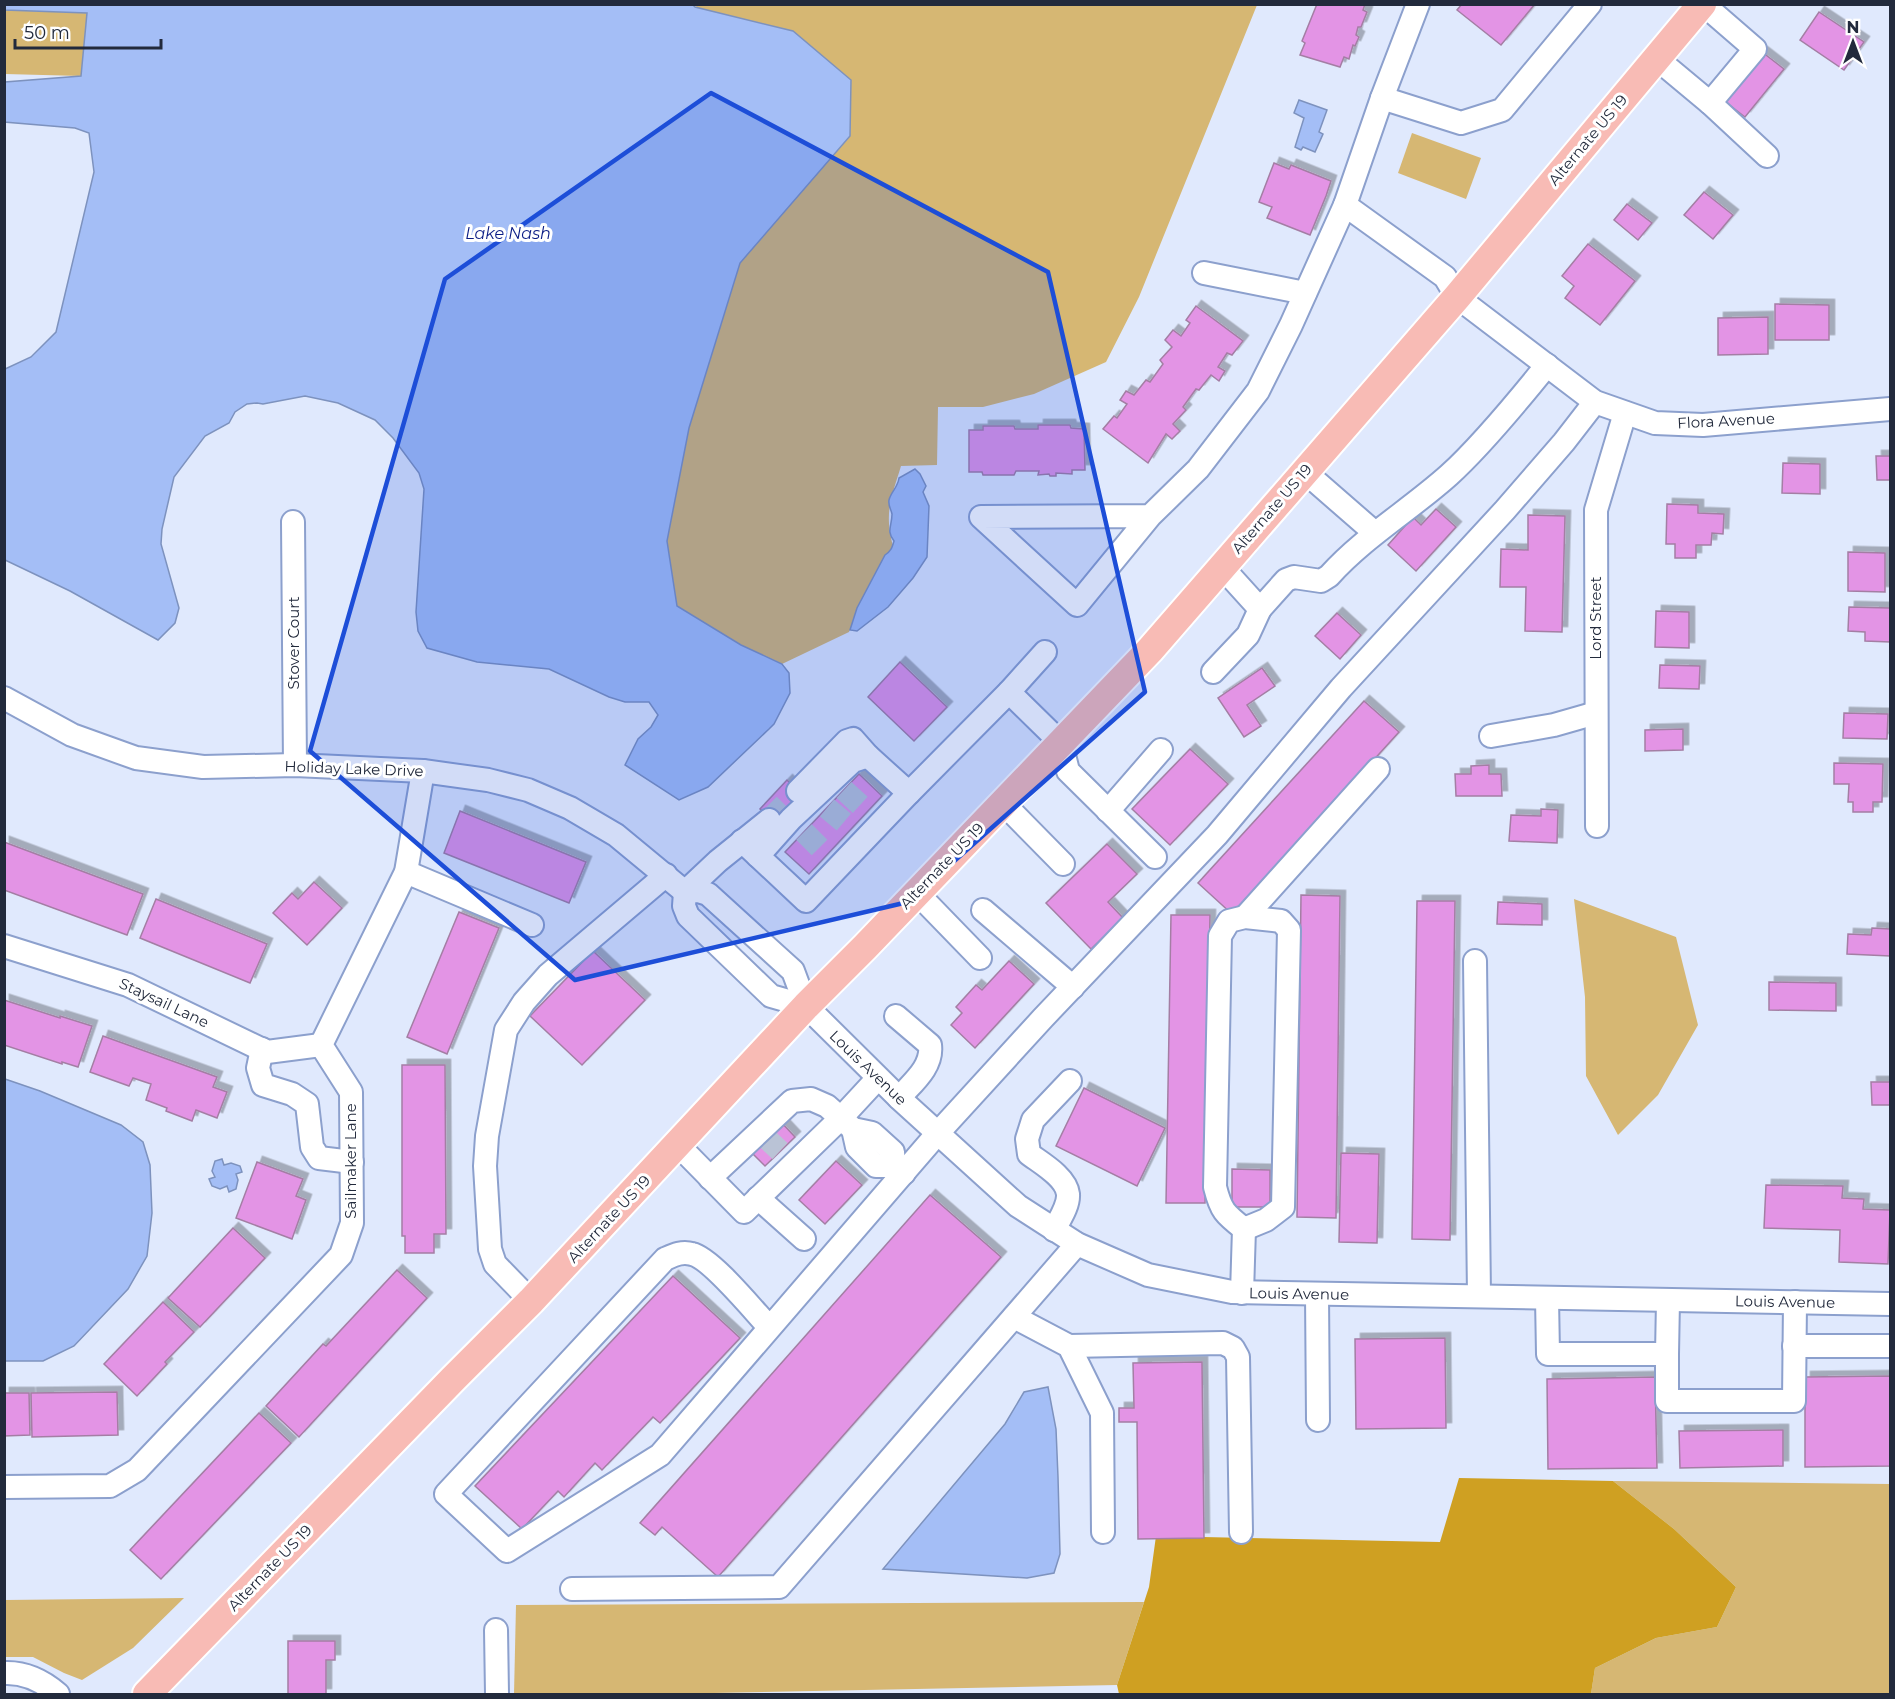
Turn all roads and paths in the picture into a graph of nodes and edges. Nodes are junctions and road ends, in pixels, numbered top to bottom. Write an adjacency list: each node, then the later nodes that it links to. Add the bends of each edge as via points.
1 (1418, 4): 5 (street)
2 (1590, 4): 5 (street, via 1502,110 1461,123)
3 (1702, 4): 4 (main road, Alternate US 19); 6 (street, via 1755,49)
4 (1656, 58): 6 (street); 11 (main road, Alternate US 19)
5 (1382, 98): 8 (street)
6 (1710, 103): 7 (street)
7 (1767, 156)
8 (1346, 204): 10 (street); 11 (street, Flora Avenue, via 1444,277)
9 (1204, 273): 10 (street)
10 (1305, 293): 17 (street, via 1258,391 1198,469)
11 (1457, 297): 12 (street, Flora Avenue); 16 (main road, Alternate US 19)
12 (1547, 365): 13 (street, Flora Avenue); 19 (street, via 1449,475)
13 (1595, 402): 15 (street, Flora Avenue); 52 (street, via 1505,510 1334,696 1217,835)
14 (1890, 409): 15 (street, Flora Avenue, via 1703,425 1655,423)
15 (1625, 413): 26 (street, Lord Street, via 1596,510)
16 (1305, 472): 19 (street); 20 (main road, Alternate US 19)
17 (1150, 516): 17 (street, via 1077,605 981,517 1015,517)
18 (293, 522): 31 (street, Stover Court)
19 (1375, 533): 21 (street, via 1329,576 1321,581 1294,577 1286,580)
20 (1222, 567): 21 (street); 28 (main road, Alternate US 19)
21 (1260, 609): 23 (street, via 1248,635)
22 (1045, 652): 24 (street)
23 (1213, 672)
24 (1009, 692): 28 (street); 34 (street)
25 (4, 698): 31 (street, Holiday Lake Drive, via 72,735 136,758 203,767)
26 (1596, 713): 27 (street); 38 (street, Lord Street)
27 (1491, 736)
28 (1061, 743): 36 (main road, Alternate US 19); 37 (street, via 1068,771)
29 (1161, 750): 37 (street)
30 (868, 756): 34 (street); 35 (street, via 853,761 838,785); 35 (street, via 853,739 847,741)
31 (295, 765): 33 (street, Holiday Lake Drive)
32 (1378, 769): 47 (street)
33 (423, 771): 42 (street); 43 (street, Holiday Lake Drive, via 488,780 528,790 570,807 616,835)
34 (909, 793): 39 (street, via 874,817 833,861 806,901)
35 (814, 798): 39 (street, via 788,824)
36 (1003, 803): 41 (street); 45 (main road, Alternate US 19)
37 (1108, 811): 40 (street)
38 (1597, 826)
39 (750, 849): 44 (street)
40 (1155, 857)
41 (1063, 864)
42 (406, 872): 48 (street); 55 (street)
43 (666, 875): 44 (street, Holiday Lake Drive); 77 (street, via 548,975 506,1030 487,1136 490,1249 495,1264)
44 (685, 892): 53 (street, Holiday Lake Drive, via 708,894 793,971); 53 (street, via 687,916 762,988 771,996)
45 (916, 892): 50 (street); 53 (main road, Alternate US 19)
46 (983, 910): 52 (street)
47 (1245, 917): 68 (street, via 1229,921 1220,936 1215,1187 1220,1206); 68 (street, via 1281,921 1288,930 1283,1207)
48 (532, 925)
49 (4, 946): 56 (street, Staysail Lane, via 128,984)
50 (980, 958)
51 (1475, 961): 74 (street)
52 (1073, 987): 61 (street)
53 (806, 1006): 57 (street, Louis Avenue); 62 (main road, Alternate US 19)
54 (896, 1016): 59 (street, via 930,1045 931,1053 927,1065)
55 (321, 1045): 56 (street, Staysail Lane, via 267,1052); 64 (street, Sailmaker Lane, via 351,1092)
56 (262, 1049): 64 (street, via 258,1068 263,1085 292,1094 307,1104 312,1147 319,1158)
57 (878, 1077): 59 (street, Louis Avenue); 60 (street)
58 (1070, 1081): 69 (street, via 1033,1120 1027,1139 1029,1154 1055,1174 1068,1194)
59 (899, 1098): 61 (street, Louis Avenue)
60 (847, 1123): 63 (street); 63 (street, via 827,1106 811,1099 792,1101); 65 (street, via 872,1133 893,1152)
61 (937, 1134): 65 (street); 69 (street, Louis Avenue, via 1017,1206)
62 (678, 1145): 66 (street); 77 (main road, Alternate US 19)
63 (775, 1146): 66 (street); 67 (street)
64 (352, 1162): 87 (street, Sailmaker Lane, via 352,1223 341,1255 137,1470 110,1486)
65 (899, 1169): 81 (street)
66 (710, 1178): 67 (street, via 744,1212)
67 (758, 1198): 70 (street)
68 (1244, 1229): 72 (street)
69 (1054, 1230): 71 (street, Louis Avenue)
70 (804, 1239)
71 (1077, 1244): 72 (street, Louis Avenue, via 1148,1275); 80 (street)
72 (1242, 1293): 73 (street, Louis Avenue)
73 (1317, 1294): 74 (street, Louis Avenue); 86 (street)
74 (1479, 1296): 75 (street, Louis Avenue)
75 (1547, 1298): 76 (street, Louis Avenue); 85 (street, via 1548,1354)
76 (1668, 1300): 78 (street, Louis Avenue); 85 (street)
77 (531, 1301): 94 (main road, Alternate US 19)
78 (1795, 1302): 79 (street, Louis Avenue); 83 (street)
79 (1890, 1304)
80 (1014, 1317): 82 (street); 90 (street, via 779,1587)
81 (769, 1327): 81 (street, via 660,1455 507,1551 446,1494 666,1259 693,1254 707,1261)
82 (1069, 1346): 88 (street, via 1102,1413); 89 (street, via 1223,1343 1233,1348 1238,1357)
83 (1794, 1346): 84 (street); 85 (street, via 1794,1401 1667,1401)
84 (1890, 1346)
85 (1667, 1354)
86 (1318, 1420)
87 (4, 1487)
88 (1102, 1532)
89 (1241, 1532)
90 (572, 1589)
91 (496, 1630): 95 (street)
92 (4, 1673): 93 (street, via 15,1672 44,1682)
93 (58, 1695)
94 (147, 1695)
95 (497, 1695)

